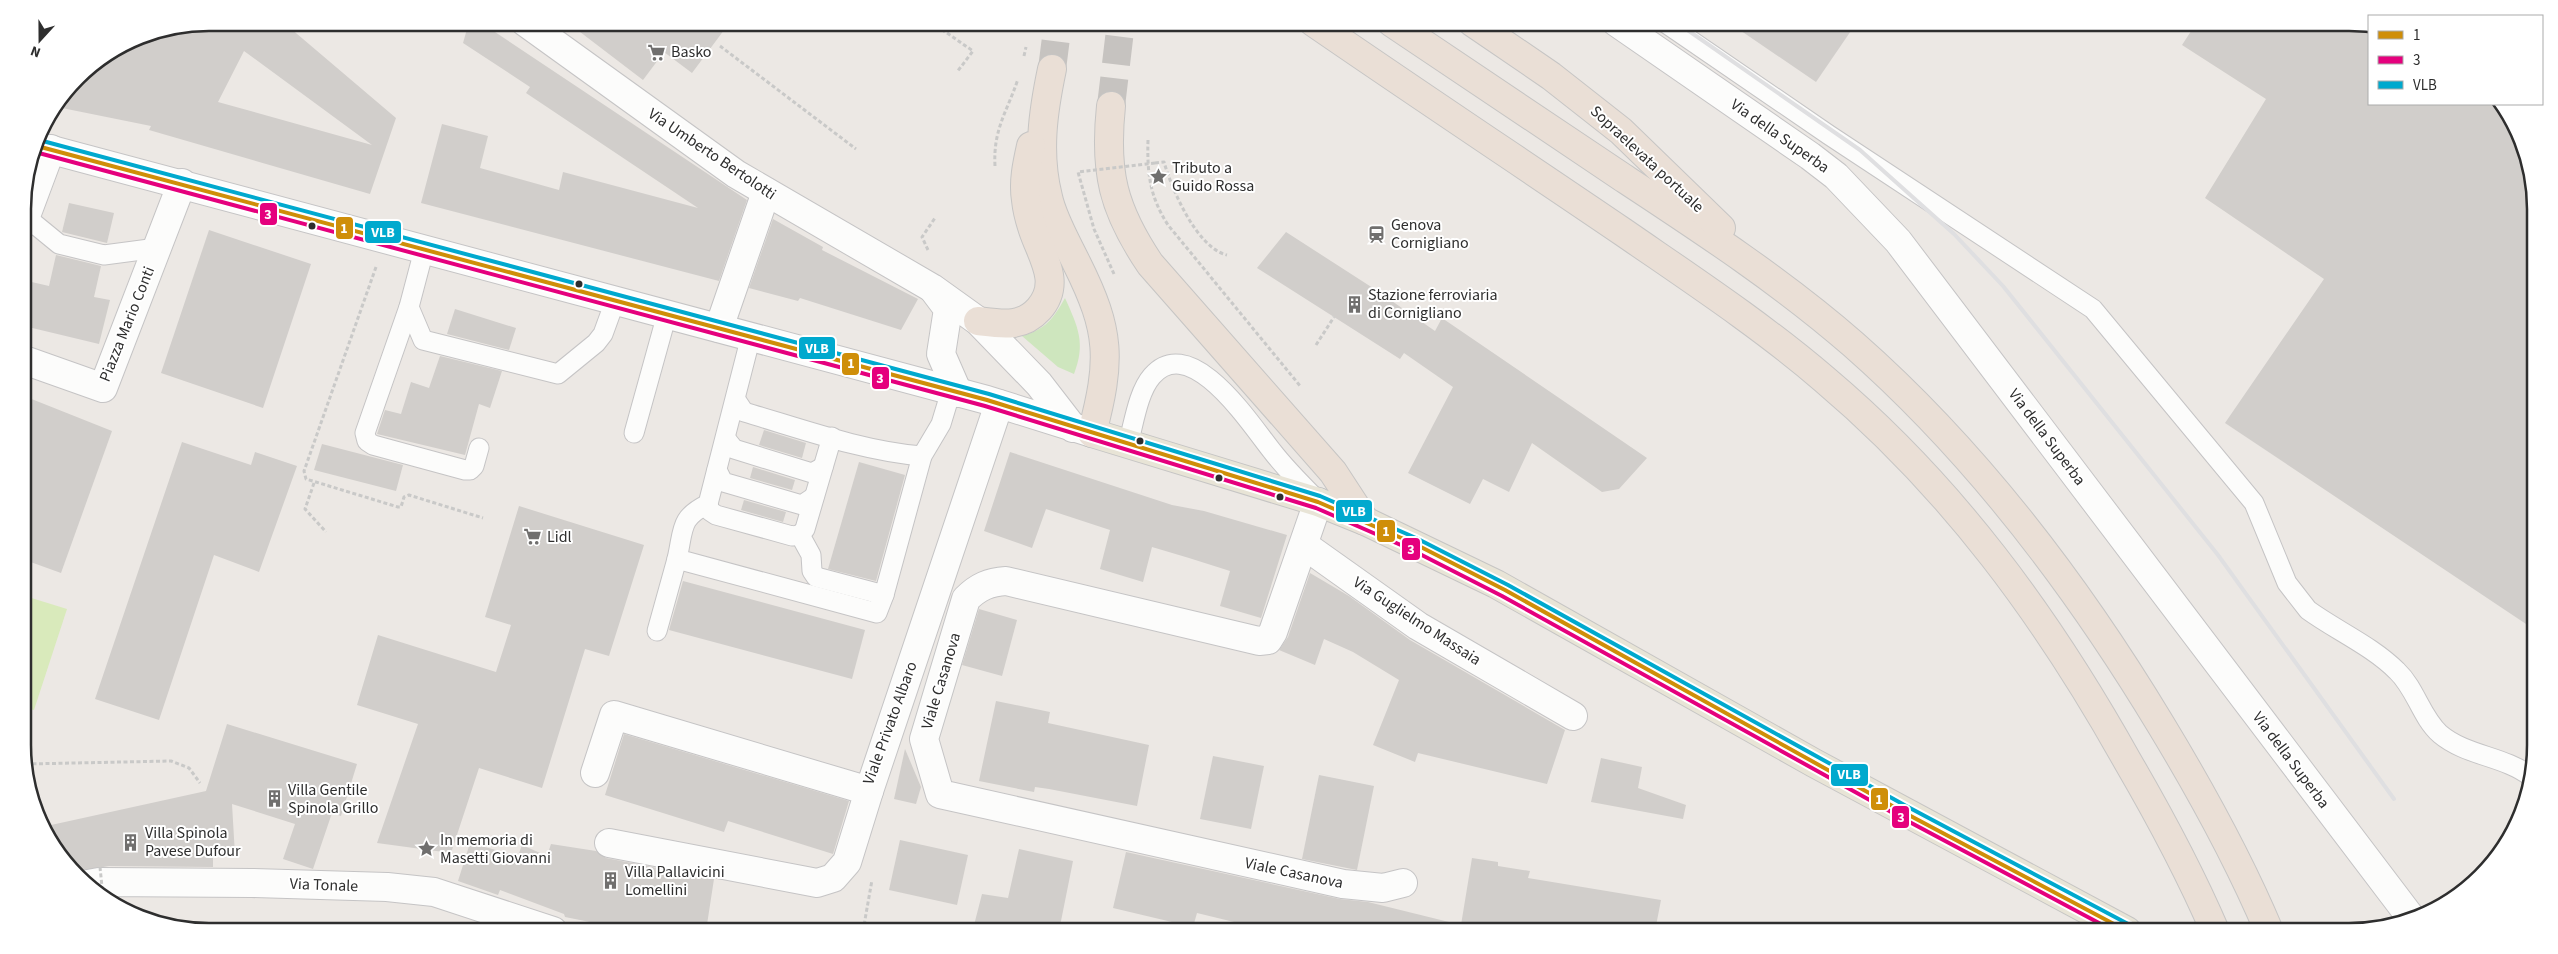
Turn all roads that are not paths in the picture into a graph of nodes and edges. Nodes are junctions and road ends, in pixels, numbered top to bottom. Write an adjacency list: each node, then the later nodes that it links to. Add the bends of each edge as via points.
1 (537, 31): 13 (street, Via Umberto Bertolotti, via 736,174)
2 (1326, 31): 57 (highway, via 1747,318 1824,378 1899,447 1957,512 2047,627 2093,698 2165,827)
3 (1404, 31): 18 (highway, via 1701,229)
4 (1485, 31): 18 (highway, Sopraelevata portuale, via 1621,130)
5 (1629, 31): 54 (street, Via della Superba, via 1836,176 1898,241)
6 (1677, 31): 49 (lane, via 2093,309 2254,503 2286,583 2296,598 2308,610 2396,670 2409,683 2440,734)
7 (1052, 69): 8 (highway)
8 (1044, 104): 22 (highway, via 1032,135 1025,175 1025,198 1033,230 1046,259 1051,286 1045,302 1033,316 1022,322 1008,325); 29 (highway, via 1042,169 1048,200 1090,289 1105,344 1106,371)
9 (1111, 106): 41 (highway, via 1109,165 1115,197 1129,233 1150,264 1333,472)
10 (44, 147): 11 (street); 12 (street)
11 (182, 183): 15 (street, Piazza Mario Conti); 16 (street)
12 (33, 188)
13 (766, 192): 17 (street, Via Umberto Bertolotti); 23 (street)
14 (32, 226): 15 (lane, via 58,244 104,255)
15 (157, 248): 25 (street, Piazza Mario Conti, via 103,388)
16 (424, 250): 19 (street); 20 (lane)
17 (932, 288): 22 (street, Via Umberto Bertolotti); 26 (street, via 948,310 941,354)
18 (1787, 292): 58 (highway, via 1852,343 1931,418 2048,554 2090,612 2184,763)
19 (615, 301): 20 (lane, via 603,334 596,343 558,374 423,340); 21 (street)
20 (409, 307): 34 (lane, via 369,418 365,433 367,441 465,470 474,466)
21 (667, 314): 23 (street); 30 (lane)
22 (978, 321): 29 (street, Via Umberto Bertolotti)
23 (718, 328): 24 (street)
24 (751, 336): 26 (street); 27 (lane)
25 (32, 363)
26 (955, 392): 28 (street); 35 (lane)
27 (736, 400): 31 (lane, via 744,412); 32 (lane)
28 (999, 404): 29 (street); 50 (street, Viale Privato Albaro)
29 (1082, 430): 33 (main road)
30 (634, 433)
31 (832, 438): 35 (lane); 36 (lane)
32 (726, 439): 36 (lane, via 734,449 812,473); 37 (lane)
33 (1128, 444): 39 (main road); 39 (lane, via 1146,384 1162,368 1174,364 1188,365 1215,381)
34 (479, 448)
35 (922, 456): 45 (lane)
36 (823, 467): 38 (lane)
37 (717, 470): 38 (lane, via 723,482 802,505); 40 (lane)
38 (814, 498): 42 (lane)
39 (1318, 502): 41 (main road); 43 (street)
40 (708, 504): 42 (lane, via 716,515 792,536); 44 (lane, via 687,518)
41 (1366, 521): 56 (main road, via 1496,584 1805,758)
42 (800, 534): 45 (lane, via 811,555 812,571 816,577)
43 (1304, 545): 47 (street, Via Guglielmo Massaia, via 1418,626); 53 (street, Viale Casanova, via 1268,640 1259,641 1006,581 975,590 966,599 924,739 940,794 1343,884 1383,888)
44 (677, 558): 45 (lane, via 877,613); 46 (lane)
45 (884, 595)
46 (658, 631)
47 (1573, 716)
48 (595, 773): 50 (street, Viale Privato Albaro, via 614,715)
49 (2524, 773)
50 (868, 791): 51 (street, via 847,862 833,878 817,883)
51 (609, 843)
52 (94, 876): 55 (street, Via Tonale, via 387,886 434,892)
53 (1403, 883)
54 (2407, 913)
55 (526, 923)
56 (2112, 923)
57 (2211, 923)
58 (2265, 923)

